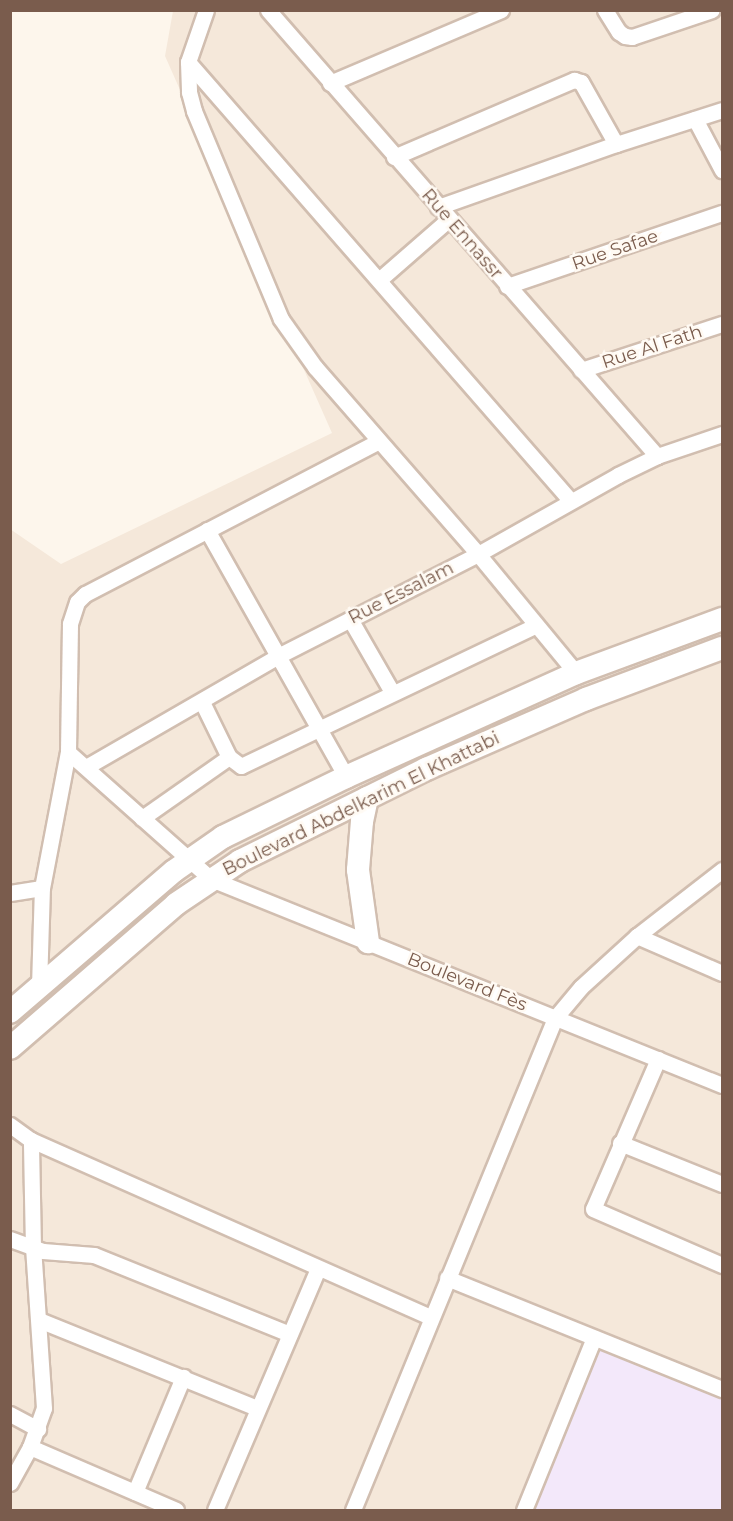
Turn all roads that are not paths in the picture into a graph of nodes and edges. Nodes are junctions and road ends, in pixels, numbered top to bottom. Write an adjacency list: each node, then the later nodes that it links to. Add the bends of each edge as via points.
1 (206, 10): 6 (street)
2 (268, 10): 7 (street, Rue Ennassr)
3 (501, 10): 7 (street)
4 (605, 10): 5 (street, via 619,32 632,37)
5 (712, 10)
6 (188, 62): 16 (street); 21 (street, via 194,111 281,319 315,367)
7 (330, 83): 11 (street, Rue Ennassr)
8 (723, 110): 9 (street)
9 (695, 119): 10 (street); 12 (street)
10 (616, 144): 11 (street, via 581,82 574,80); 13 (street)
11 (394, 157): 13 (street, Rue Ennassr)
12 (723, 170)
13 (438, 207): 15 (street, Rue Ennassr)
14 (723, 213): 17 (street, Rue Safae)
15 (449, 219): 16 (street); 17 (street, Rue Ennassr)
16 (379, 280): 23 (street)
17 (507, 286): 19 (street, Rue Ennassr)
18 (723, 324): 19 (street, Rue Al Fath)
19 (581, 370): 22 (street, Rue Ennassr)
20 (723, 434): 22 (street, Rue Essalam)
21 (379, 441): 24 (street); 25 (street)
22 (657, 456): 23 (street, Rue Essalam)
23 (570, 500): 25 (street, Rue Essalam)
24 (207, 530): 30 (street); 35 (street, via 85,594 77,602 70,624)
25 (478, 554): 26 (street, Rue Essalam); 28 (street)
26 (350, 619): 30 (street, Rue Essalam); 32 (street)
27 (723, 619): 31 (street, Boulevard Abdelkarim El Khattabi)
28 (536, 625): 31 (street); 32 (street)
29 (723, 648): 39 (street, Boulevard Abdelkarim El Khattabi, via 586,699)
30 (278, 656): 33 (street, Rue Essalam); 34 (street)
31 (576, 673): 38 (street, Boulevard Abdelkarim El Khattabi)
32 (392, 692): 34 (street)
33 (202, 702): 36 (street); 37 (street, Rue Essalam)
34 (318, 728): 36 (street, via 241,766); 38 (street)
35 (68, 752): 37 (street, Boulevard Fès); 44 (street)
36 (229, 757): 40 (street)
37 (86, 767): 40 (street, Boulevard Fès)
38 (346, 777): 41 (street, Boulevard Abdelkarim El Khattabi, via 242,828)
39 (367, 798): 43 (street, Boulevard Abdelkarim El Khattabi); 47 (street, via 358,870)
40 (142, 818): 41 (street, Boulevard Fès)
41 (188, 860): 43 (street, Boulevard Fès); 49 (street, Boulevard Abdelkarim El Khattabi)
42 (721, 874): 46 (street)
43 (211, 879): 47 (street, Boulevard Fès); 52 (street, Boulevard Abdelkarim El Khattabi, via 176,904)
44 (42, 888): 45 (street); 49 (street)
45 (10, 893)
46 (637, 936): 48 (street); 51 (street, via 581,987)
47 (368, 942): 51 (street, Boulevard Fès)
48 (723, 973)
49 (39, 987): 50 (street, Boulevard Abdelkarim El Khattabi)
50 (10, 1012)
51 (555, 1018): 53 (street, Boulevard Fès); 63 (street)
52 (10, 1047)
53 (658, 1059): 54 (street, Boulevard Fès); 57 (street)
54 (723, 1085)
55 (10, 1125): 56 (street)
56 (31, 1140): 60 (street); 62 (street)
57 (620, 1143): 58 (street); 61 (street, via 593,1209)
58 (723, 1184)
59 (10, 1239): 60 (street)
60 (33, 1248): 65 (street); 66 (street, via 94,1255)
61 (723, 1265)
62 (318, 1269): 64 (street); 66 (street)
63 (447, 1278): 64 (street); 67 (street)
64 (431, 1317): 78 (street)
65 (39, 1320): 68 (street); 72 (street, via 44,1408)
66 (290, 1334): 70 (street)
67 (594, 1338): 69 (street); 79 (street)
68 (183, 1377): 70 (street); 75 (street)
69 (723, 1389)
70 (257, 1408): 77 (street)
71 (10, 1414): 72 (street)
72 (38, 1429): 73 (street)
73 (30, 1447): 74 (street); 75 (street)
74 (10, 1482)
75 (135, 1492): 76 (street)
76 (176, 1510)
77 (215, 1510)
78 (353, 1510)
79 (524, 1510)

